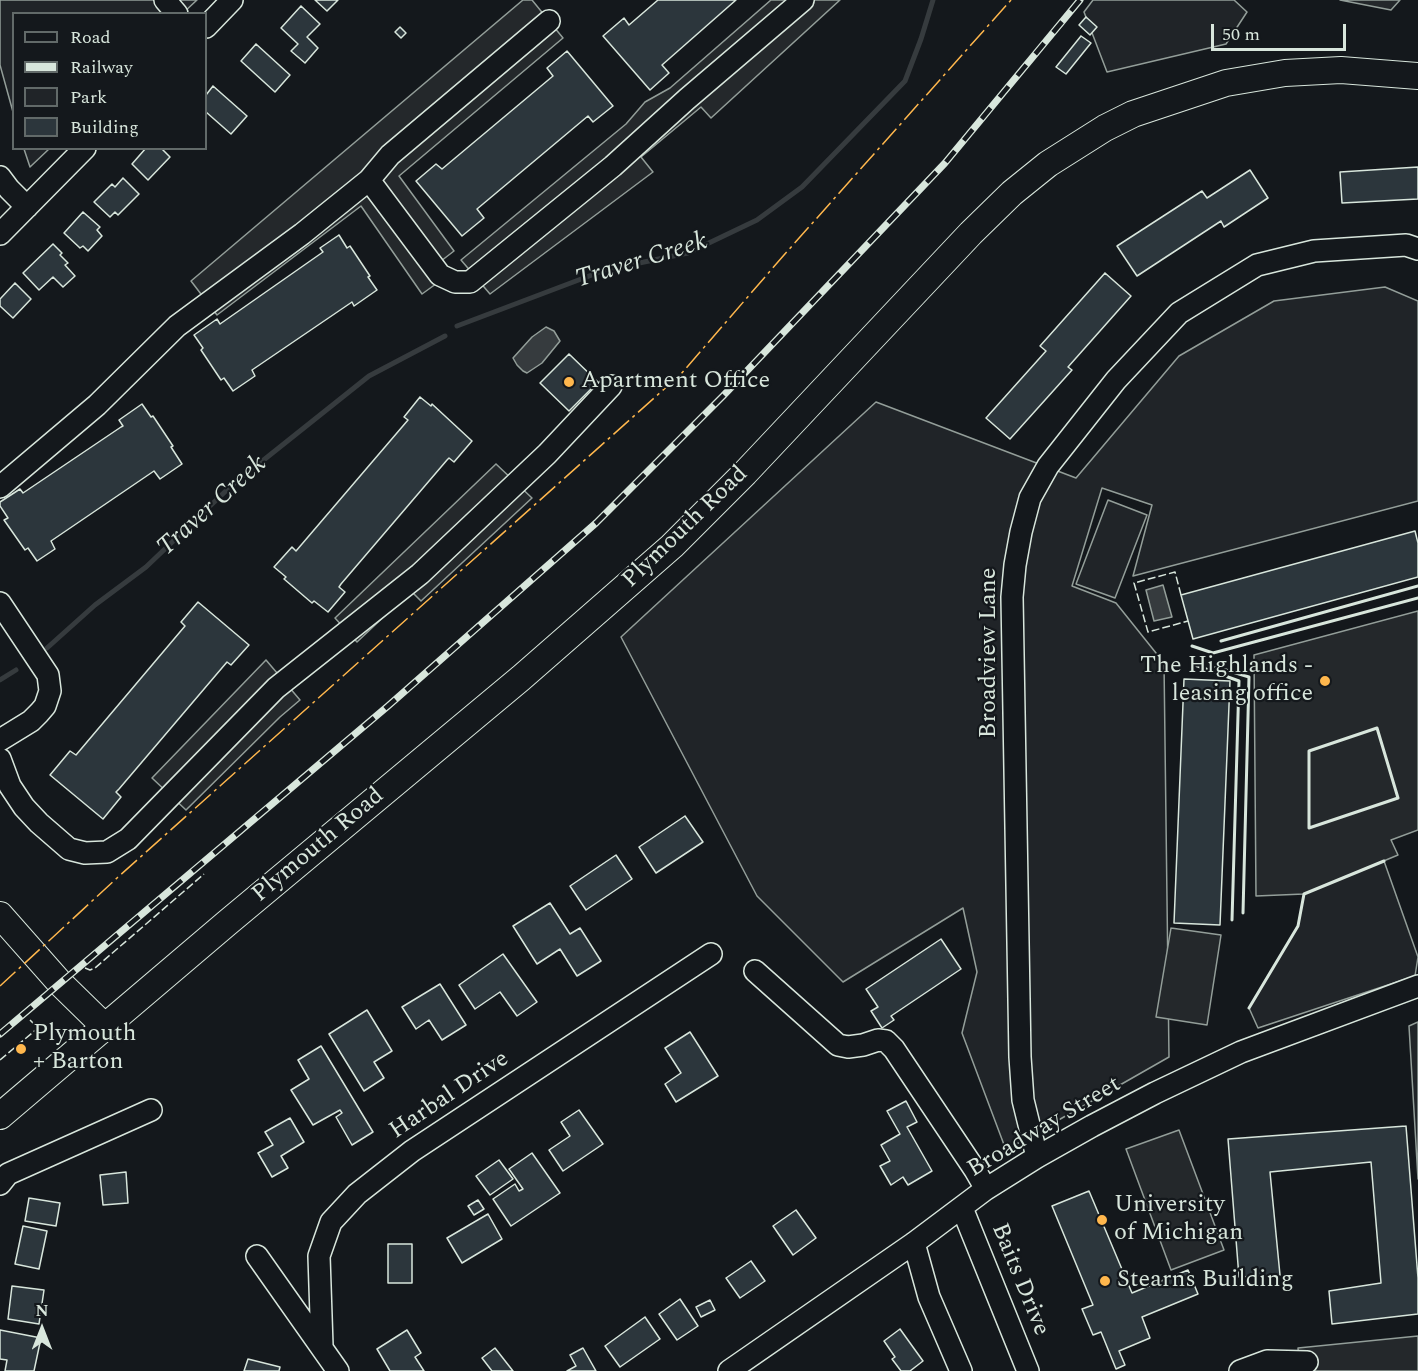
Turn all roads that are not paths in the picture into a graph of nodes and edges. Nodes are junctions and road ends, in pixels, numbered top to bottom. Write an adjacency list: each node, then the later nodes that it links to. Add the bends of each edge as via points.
1 (165, 0): 4 (street)
2 (232, 0): 6 (street)
3 (803, 0): 10 (street, via 613,166 470,282 455,282 440,275)
4 (175, 12)
5 (549, 21): 10 (street, via 390,155)
6 (207, 26)
7 (1418, 76): 23 (main road, Plymouth Road, via 1341,70 1285,73 1226,83 1133,114 1048,164 971,233 672,546 522,678)
8 (83, 150): 11 (street)
9 (0, 177): 11 (street)
10 (369, 180): 15 (street, via 177,326 97,405)
11 (27, 207): 12 (street)
12 (0, 234)
13 (1418, 249): 26 (street, Broadview Lane, via 1406,245 1314,251 1257,265 1179,313 1116,380 1048,466 1030,498 1012,597 1020,1057 1023,1100)
14 (611, 386): 18 (street, via 547,454 420,574 276,688 128,839 107,852 69,849 39,823 10,786)
15 (0, 487)
16 (0, 603): 17 (street, via 48,675 50,691 45,706 31,721)
17 (0, 740)
18 (0, 759)
19 (0, 915): 23 (main road)
20 (711, 954): 32 (street, Harbal Drive, via 412,1151 357,1194 331,1222 319,1256)
21 (755, 971): 28 (street, via 838,1045 886,1041)
22 (1418, 986): 26 (street, Broadway Street, via 1241,1052 1144,1098)
23 (104, 1026): 25 (main road, Plymouth Road)
24 (151, 1110): 27 (street, via 8,1174)
25 (0, 1116)
26 (1036, 1157): 28 (street, Broadway Street)
27 (0, 1184)
28 (986, 1190): 29 (street, Broadway Street)
29 (962, 1208): 30 (street, Broadway Street); 37 (street, Baits Drive)
30 (914, 1243): 35 (street, Broadway Street); 36 (street, via 929,1297)
31 (257, 1256): 32 (street)
32 (322, 1346): 34 (street)
33 (1307, 1362): 38 (street, via 1267,1361)
34 (338, 1371)
35 (729, 1371)
36 (961, 1371)
37 (1029, 1371)
38 (1240, 1371)

